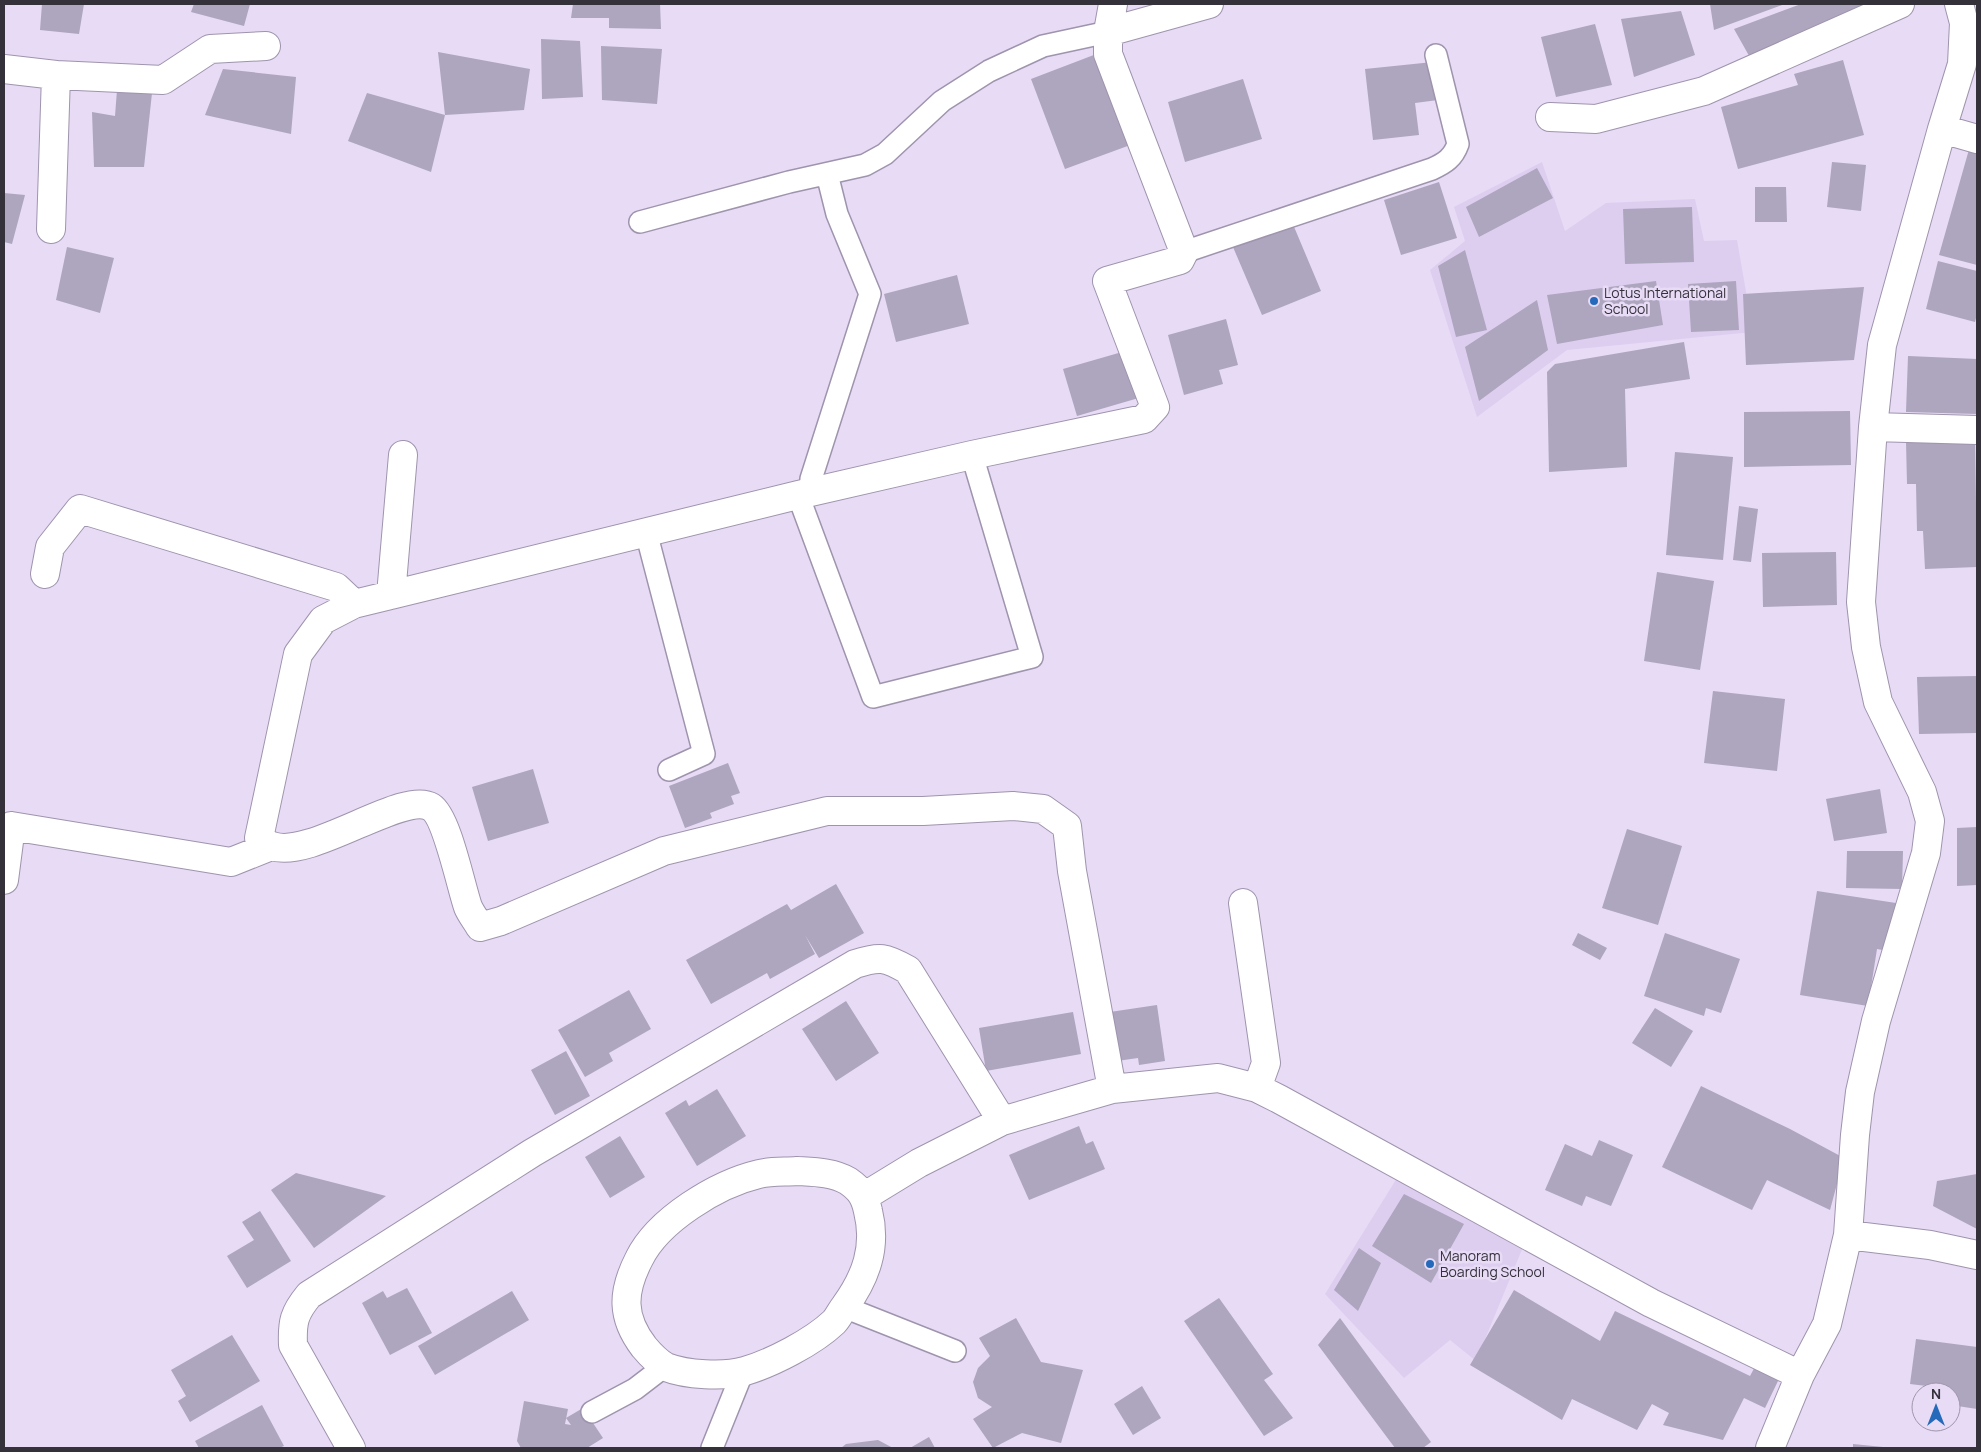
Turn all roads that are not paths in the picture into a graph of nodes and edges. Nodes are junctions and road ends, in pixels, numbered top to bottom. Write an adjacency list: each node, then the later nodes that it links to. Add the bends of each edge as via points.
1 (1113, 4): 5 (street)
2 (1208, 4): 5 (street)
3 (1900, 4): 10 (street, via 1704,91 1596,119)
4 (1959, 4): 11 (street, via 1964,24 1962,64)
5 (1108, 32): 13 (lane, via 1043,46 989,71 942,101 885,154 865,165); 16 (street, via 1108,54)
6 (266, 46): 9 (street, via 210,49 163,80)
7 (1436, 55): 16 (lane, via 1458,144 1445,163)
8 (4, 69): 9 (street)
9 (56, 75): 15 (street)
10 (1550, 117)
11 (1942, 129): 12 (street); 17 (street, via 1882,346)
12 (1977, 139)
13 (827, 174): 14 (lane); 21 (lane, via 837,214 870,294)
14 (640, 222)
15 (51, 229)
16 (1184, 252): 20 (street, via 1180,260 1108,281 1155,407 1144,419)
17 (1873, 427): 18 (street); 34 (street, via 1861,602 1866,647 1878,702 1922,792 1930,821 1926,852 1876,1021 1860,1092)
18 (1977, 430)
19 (403, 455): 24 (street)
20 (972, 455): 21 (street); 21 (lane, via 1032,657 872,697)
21 (804, 494): 22 (street)
22 (646, 532): 24 (street); 26 (lane, via 704,754)
23 (45, 574): 25 (street, via 50,547 80,509 336,588)
24 (391, 595): 25 (street)
25 (354, 604): 27 (street, via 323,620 298,654 259,838)
26 (669, 770)
27 (271, 846): 28 (street, via 231,862 11,826); 31 (street, via 296,848 422,803 433,808 443,823 469,909 480,927 664,851 827,811 923,811 1013,806 1043,809 1067,826 1072,871)
28 (4, 880)
29 (1243, 903): 30 (street, via 1266,1063)
30 (1257, 1088): 31 (street, via 1218,1078); 40 (street, via 1651,1303)
31 (1112, 1089): 32 (street)
32 (1002, 1121): 33 (street, via 919,1163); 42 (street, via 908,970 893,961 875,958 855,964 532,1153 309,1295 297,1310 292,1328 293,1345)
33 (865, 1196): 36 (street, via 872,1228 870,1256 857,1290); 38 (street, via 848,1181 828,1173 760,1173 723,1187 680,1213 657,1234 639,1258 626,1289 626,1313 635,1335 648,1352)
34 (1848, 1235): 35 (street, via 1930,1245); 40 (street, via 1827,1324)
35 (1977, 1256)
36 (844, 1307): 37 (lane); 39 (street, via 834,1322 803,1344)
37 (955, 1352)
38 (666, 1366): 39 (street, via 718,1375); 41 (lane, via 635,1389)
39 (743, 1372): 43 (lane)
40 (1800, 1375): 44 (street)
41 (592, 1412)
42 (351, 1448)
43 (712, 1448)
44 (1770, 1448)

